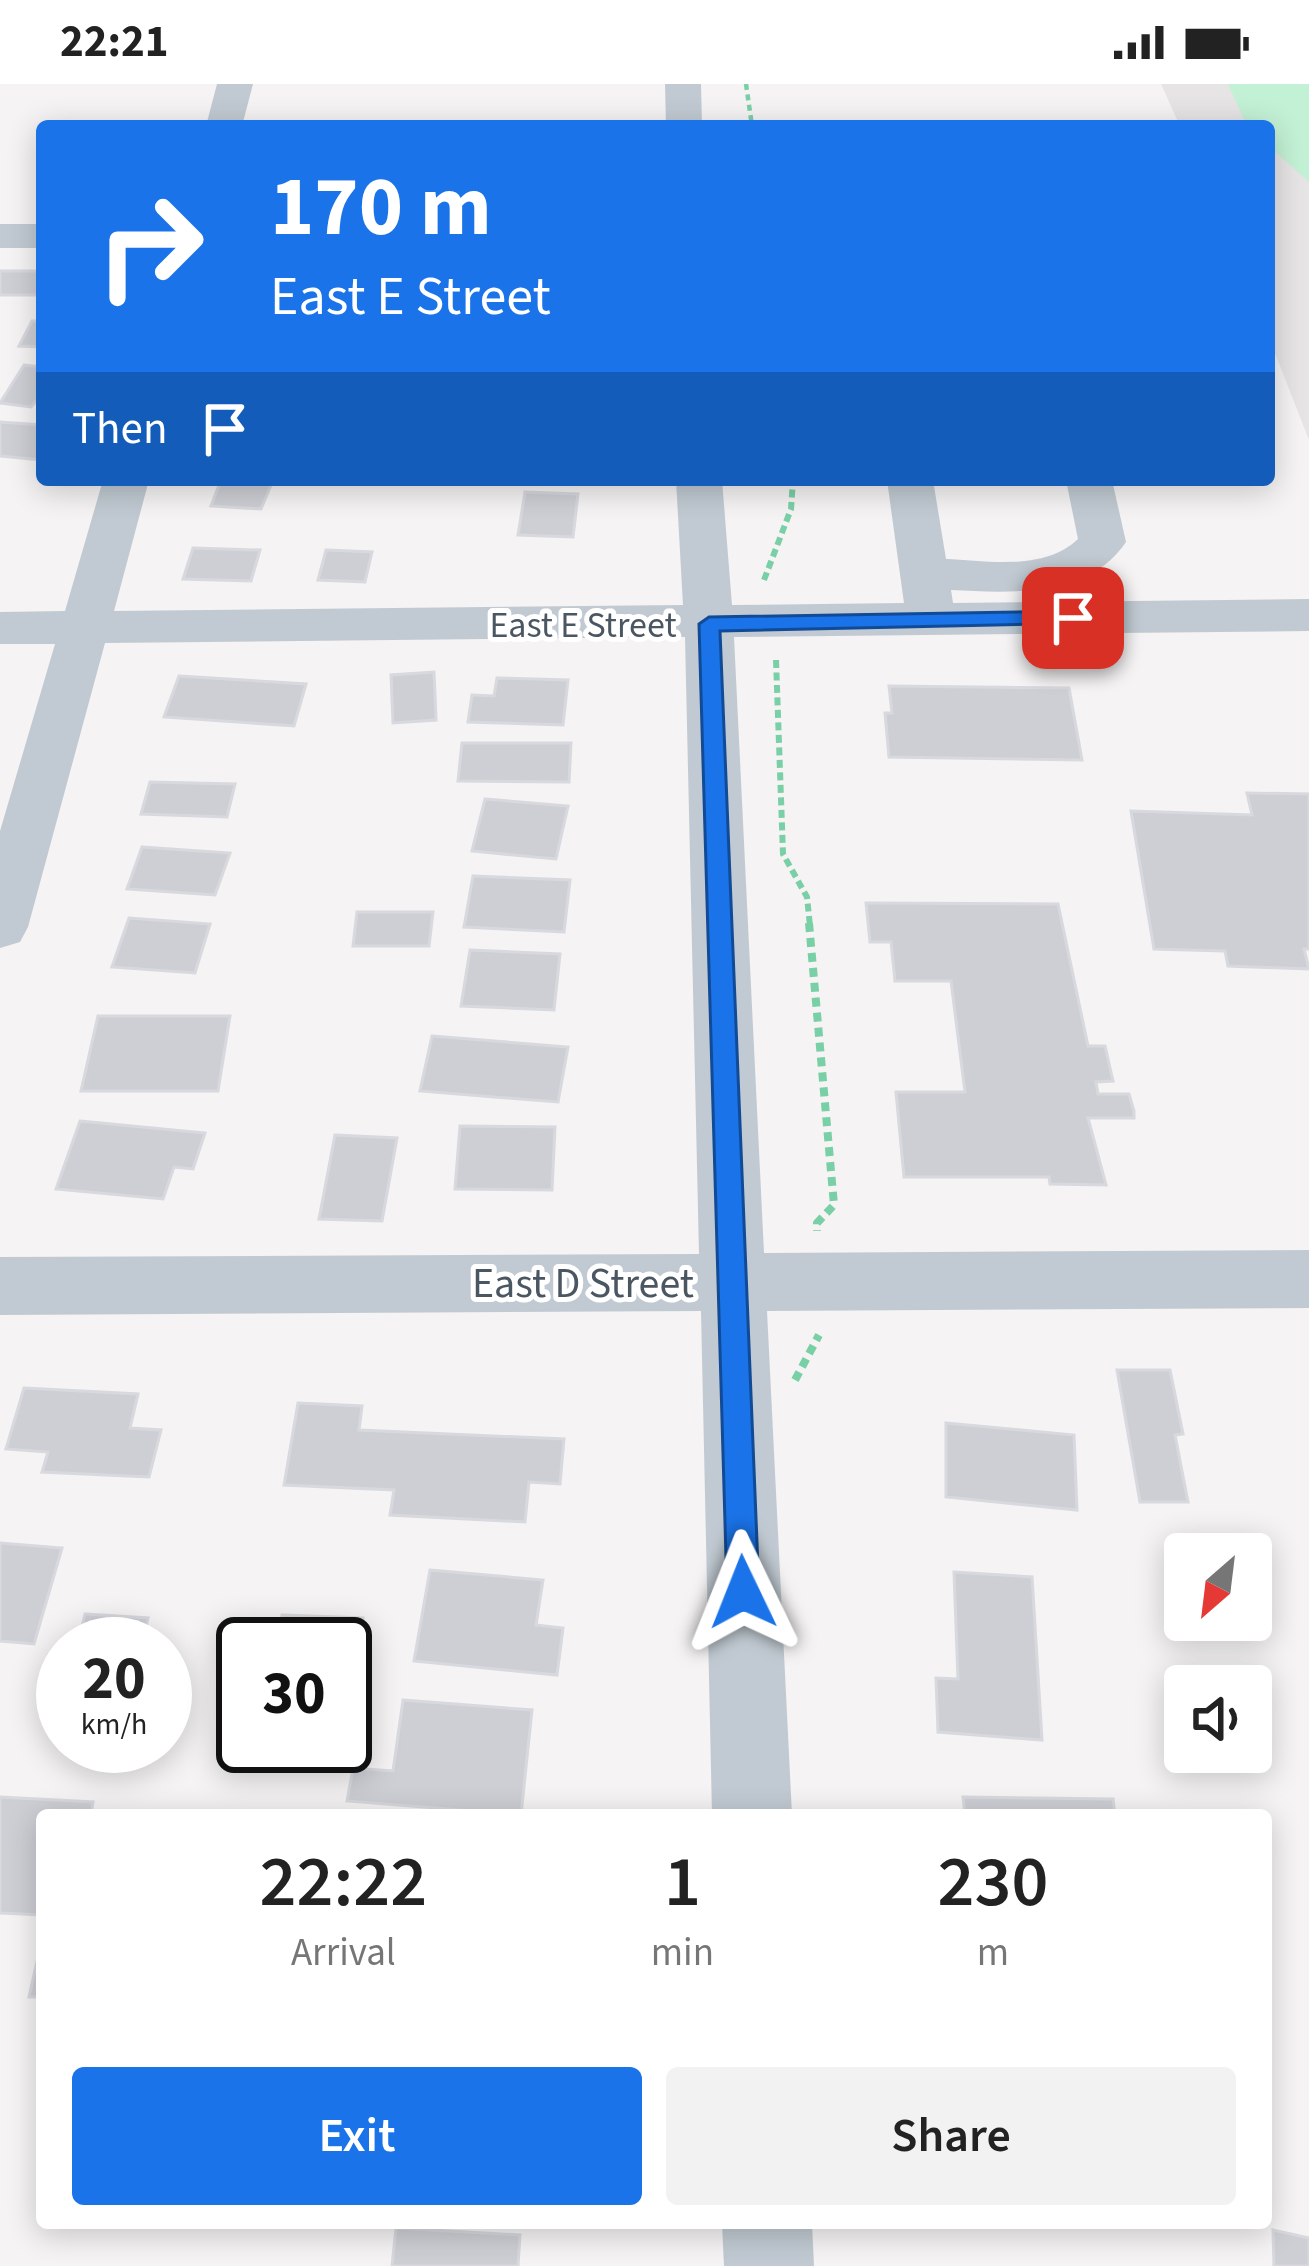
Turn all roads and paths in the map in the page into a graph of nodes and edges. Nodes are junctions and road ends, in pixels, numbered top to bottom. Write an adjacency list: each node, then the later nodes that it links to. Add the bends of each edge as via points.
1 (236, 84): 4 (street)
2 (683, 84): 5 (street)
3 (746, 84): 6 (path)
4 (226, 120)
5 (684, 120)
6 (751, 120)
7 (0, 236): 8 (street)
8 (36, 236)
9 (124, 486): 18 (street)
10 (699, 486): 17 (street)
11 (794, 486): 16 (path, via 791,520 766,563)
12 (911, 486): 14 (street)
13 (1090, 486): 14 (street, via 1102,542 1094,554)
14 (928, 597): 15 (street, East E Street); 16 (street, East E Street)
15 (1309, 615)
16 (775, 622): 17 (street, East E Street); 23 (path, via 783,854 807,897 834,1205 817,1223)
17 (709, 624): 18 (street, East E Street); 22 (street)
18 (86, 627): 19 (street, East E Street); 20 (street)
19 (0, 628)
20 (0, 927)
21 (1309, 1279): 23 (street, East D Street)
22 (731, 1281): 23 (street, East D Street); 24 (street, East D Street); 26 (street)
23 (817, 1282): 25 (path, via 822,1329)
24 (0, 1286)
25 (785, 1393)
26 (752, 1809)
27 (767, 2229): 28 (street)
28 (769, 2266)

